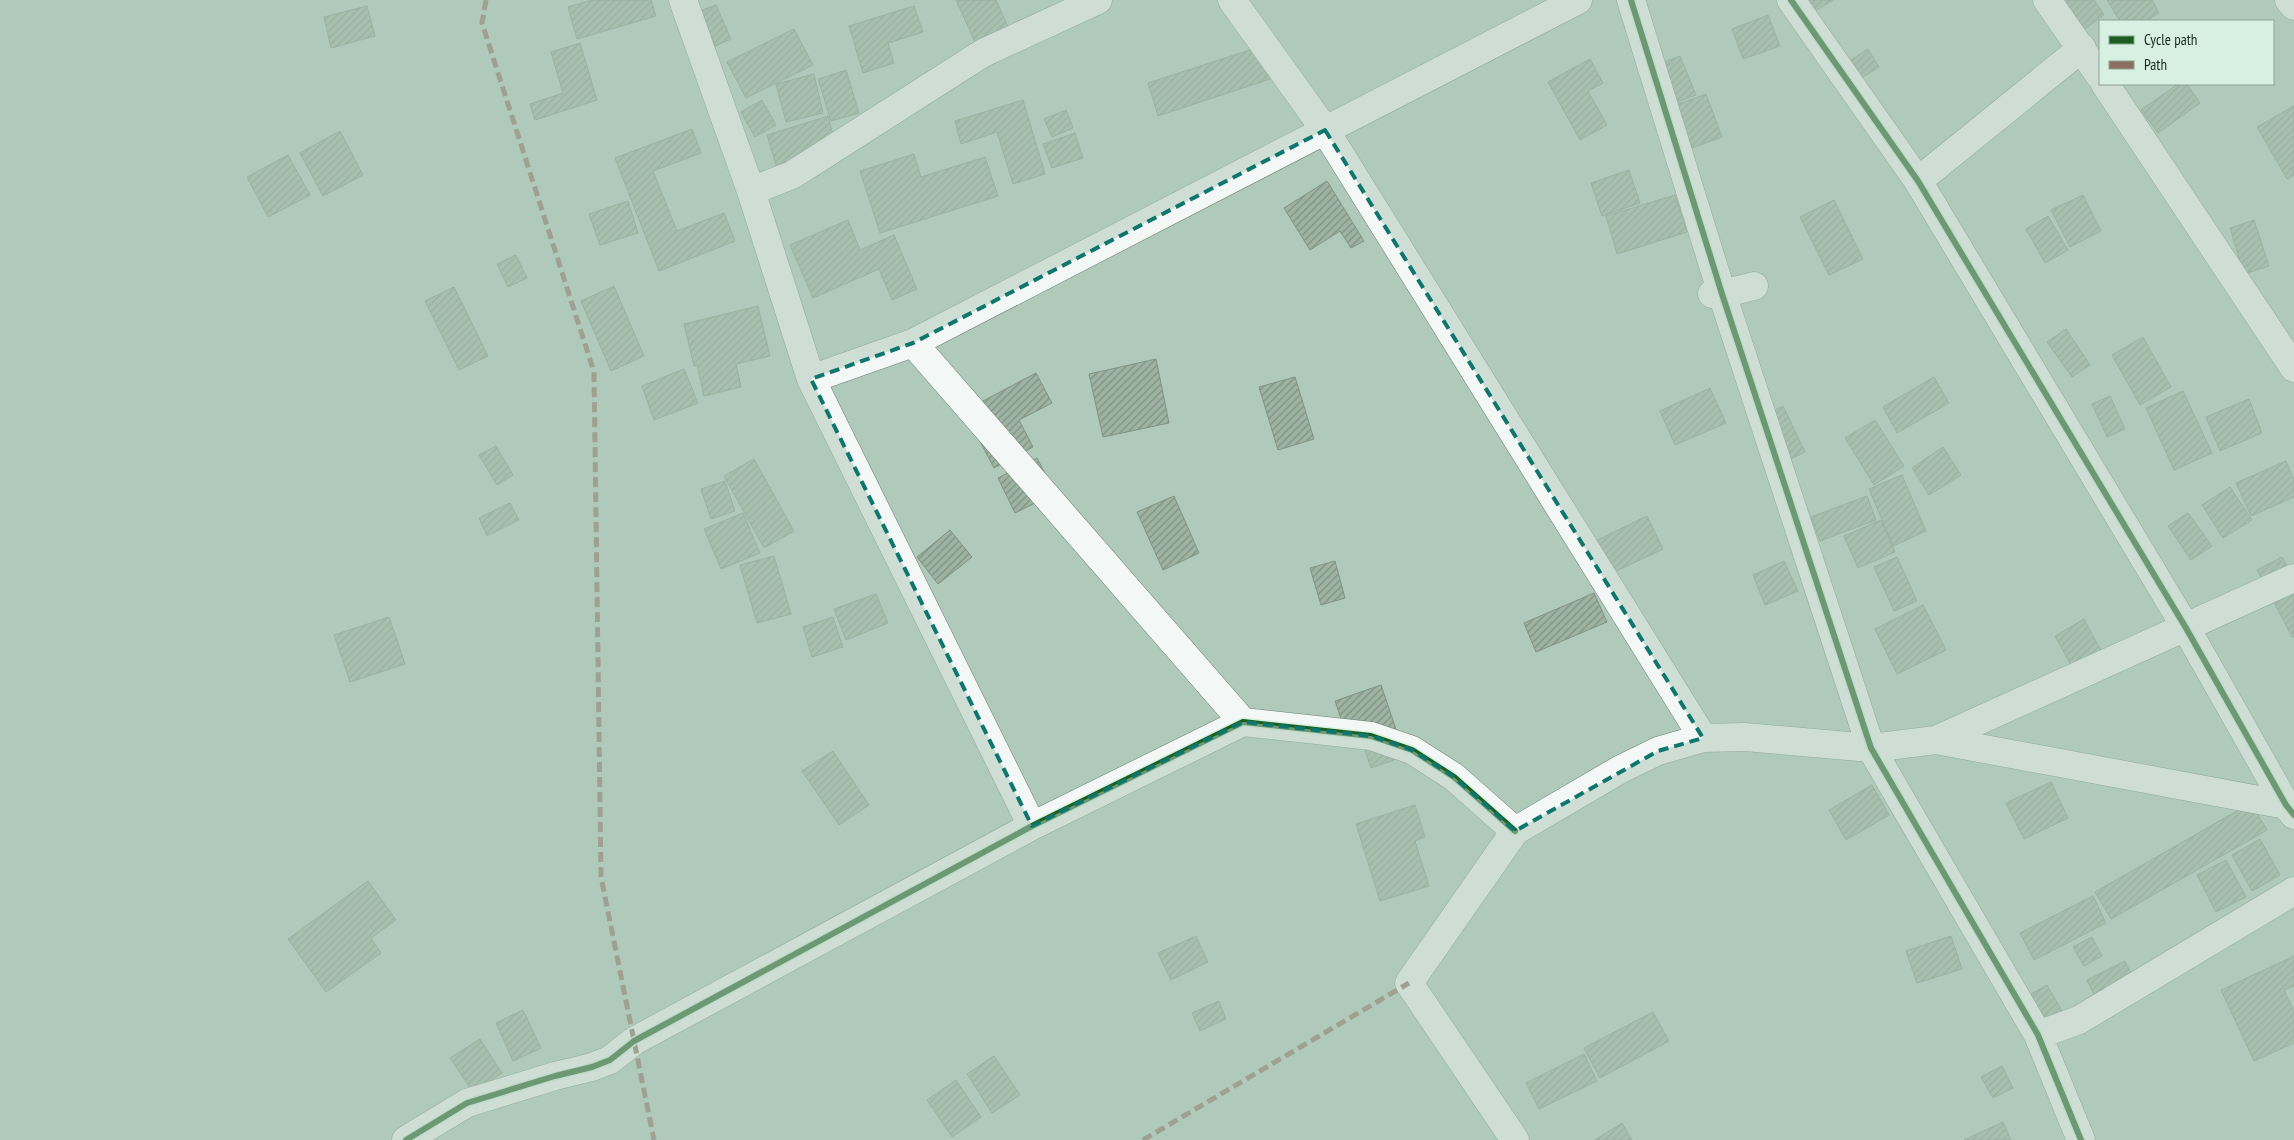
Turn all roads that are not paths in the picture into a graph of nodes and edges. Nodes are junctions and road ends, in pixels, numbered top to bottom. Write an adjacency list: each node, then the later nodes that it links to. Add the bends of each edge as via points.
1 (683, 0): 15 (street)
2 (1098, 0): 15 (street, via 983,53 792,174)
3 (1232, 0): 13 (street)
4 (1578, 0): 13 (street)
5 (1631, 0): 17 (street)
6 (1791, 0): 14 (street)
7 (2047, 0): 10 (street)
8 (2289, 0): 9 (street)
9 (2294, 6)
10 (2082, 48): 11 (street); 14 (street)
11 (2099, 74)
12 (2106, 85): 19 (street)
13 (1325, 130): 18 (street); 24 (street)
14 (1918, 181): 22 (street)
15 (751, 191): 20 (street)
16 (1754, 286): 17 (street)
17 (1717, 294): 26 (street)
18 (913, 343): 20 (street); 23 (street)
19 (2294, 368)
20 (811, 379): 28 (street)
21 (2294, 578): 22 (street)
22 (2186, 628): 25 (street); 27 (street)
23 (1243, 722): 28 (street); 29 (street, via 1371,736 1412,750 1454,777)
24 (1703, 738): 26 (street, via 1745,737); 29 (street, via 1658,750)
25 (1936, 740): 26 (street); 27 (street)
26 (1871, 748): 31 (street)
27 (2290, 810)
28 (1032, 826): 32 (street, via 634,1041 610,1060 467,1104)
29 (1515, 831): 33 (street, via 1409,983)
30 (2294, 891): 31 (street, via 2079,1020)
31 (2038, 1035): 34 (street)
32 (406, 1140)
33 (1514, 1140)
34 (2081, 1140)

